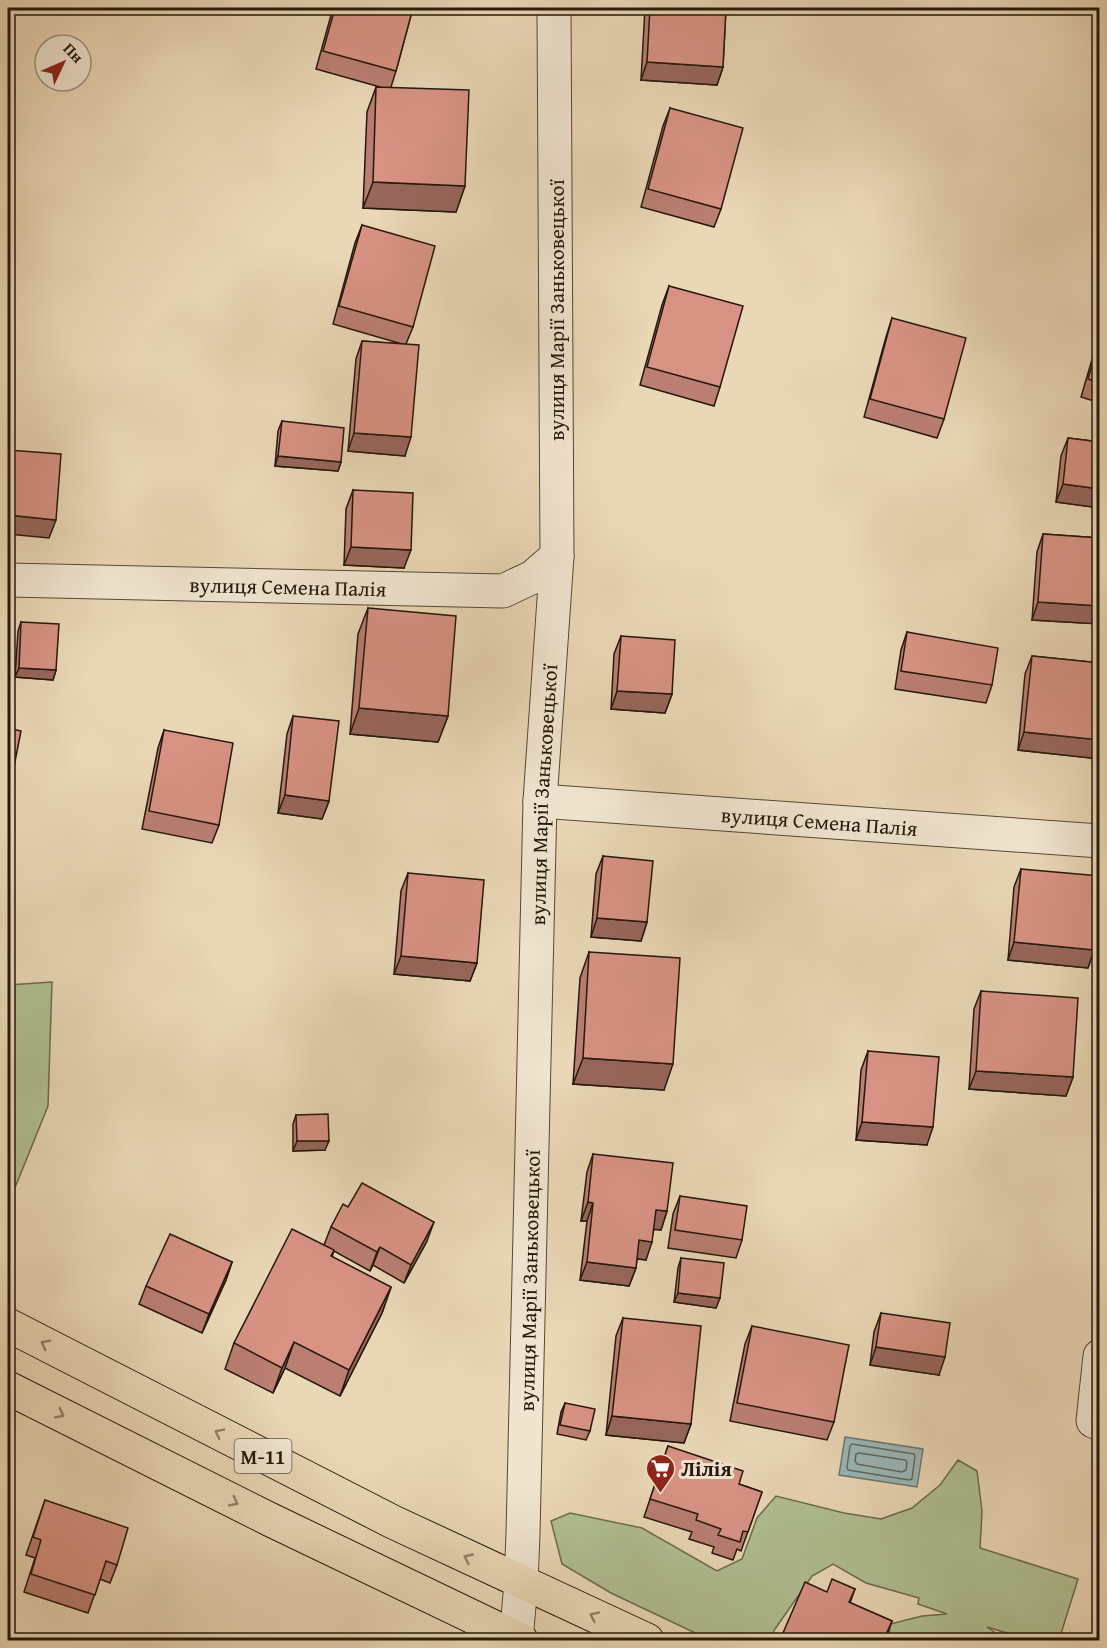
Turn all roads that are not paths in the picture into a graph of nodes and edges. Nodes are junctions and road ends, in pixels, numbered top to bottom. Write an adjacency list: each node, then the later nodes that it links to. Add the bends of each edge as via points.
1 (554, 8): 2 (street, вулиця Марії Заньковецької)
2 (557, 556): 3 (street, вулиця Семена Палія, via 533,577 503,591); 4 (street, вулиця Марії Заньковецької)
3 (8, 580)
4 (540, 801): 5 (street, вулиця Семена Палія); 10 (street, вулиця Марії Заньковецької)
5 (1100, 841)
6 (8, 1325): 10 (highway, М-11, one-way to 6, via 382,1517)
7 (1100, 1356): 9 (street, via 1093,1421)
8 (8, 1391): 11 (highway, М-11, one-way to 11)
9 (1100, 1424)
10 (521, 1583): 11 (street, вулиця Марії Заньковецької); 12 (highway, М-11, one-way to 10)
11 (518, 1640)
12 (648, 1641)

